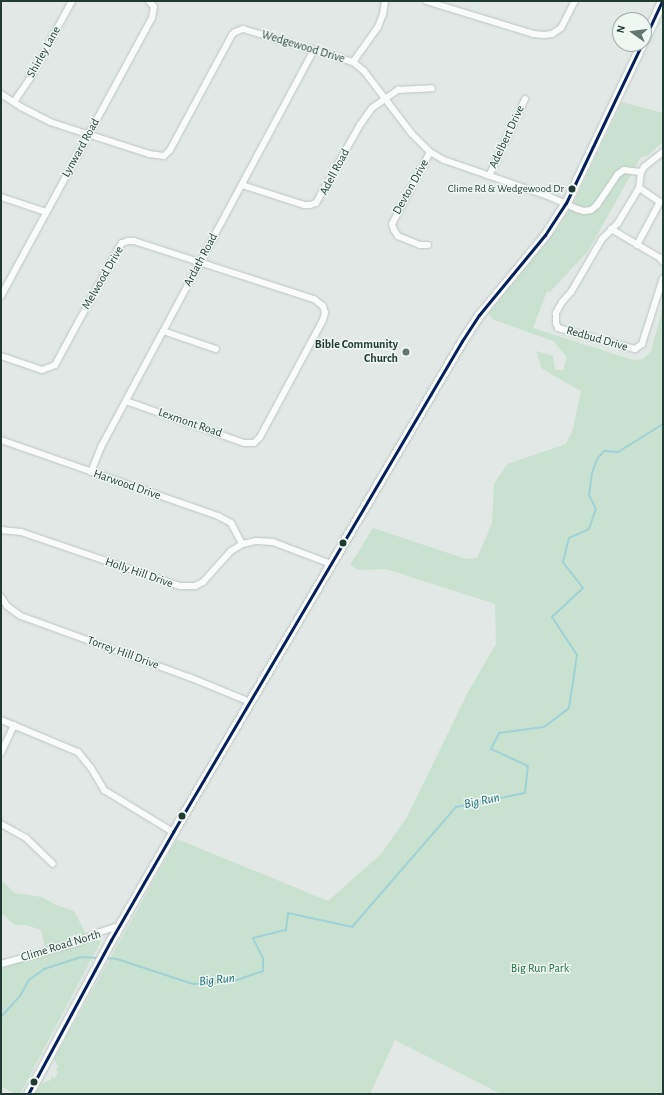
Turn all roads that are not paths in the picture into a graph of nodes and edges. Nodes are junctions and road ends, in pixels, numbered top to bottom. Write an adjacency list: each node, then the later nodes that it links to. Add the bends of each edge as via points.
1 (72, 1): 15 (street, Shirley Lane, via 29,80)
2 (149, 1): 16 (street, Lynward Road, via 154,8 152,18)
3 (385, 1): 10 (street, via 378,27)
4 (426, 1): 5 (street, via 534,34 552,34 563,24)
5 (575, 1)
6 (662, 1): 7 (main road)
7 (652, 23)
8 (314, 50): 10 (street, Wedgewood Drive); 16 (street, Wedgewood Drive, via 239,30 227,44 167,153 159,156 149,154); 21 (street, Ardath Road)
9 (638, 52): 24 (main road)
10 (353, 62): 13 (street, Wedgewood Drive, via 364,71)
11 (432, 88): 13 (street, via 402,88)
12 (1, 94): 15 (street, Wedgewood Drive)
13 (385, 98): 17 (street, Wedgewood Drive, via 412,134); 21 (street, Adell Road, via 364,118 316,203 304,205)
14 (525, 99): 20 (street, Adelbert Drive)
15 (14, 102): 16 (street, Wedgewood Drive, via 50,122)
16 (88, 135): 25 (street, Lynward Road)
17 (430, 152): 20 (street, Wedgewood Drive, via 444,160); 27 (street, Devton Drive, via 392,224 398,236 420,245)
18 (663, 152): 19 (street)
19 (641, 172): 22 (street); 24 (street, Wedgewood Drive, via 624,170 618,174 591,210 584,211)
20 (489, 176): 24 (street, Wedgewood Drive)
21 (242, 185): 29 (street, Ardath Road)
22 (640, 188): 26 (street, via 618,223); 28 (street, via 660,202)
23 (1, 197): 25 (street)
24 (566, 203): 42 (main road, via 545,235 488,304 465,337)
25 (46, 212): 32 (street, Lynward Road)
26 (611, 229): 28 (street); 31 (street, Redbud Drive, via 602,239 556,313 558,328 635,349 642,344)
27 (428, 244)
28 (637, 245): 30 (street)
29 (200, 262): 33 (street, Ardath Road); 35 (street, Melwood Drive, via 134,241 125,242 118,249 55,365 42,370); 38 (street, Melwood Drive, via 314,299 323,306 323,320 260,437)
30 (663, 262)
31 (663, 278)
32 (1, 296)
33 (163, 332): 34 (street); 36 (street, Ardath Road)
34 (216, 349)
35 (1, 356)
36 (126, 401): 38 (street, Lexmont Road, via 244,443); 39 (street, Ardath Road, via 101,447)
37 (1, 440): 39 (street, Harwood Drive)
38 (254, 443)
39 (91, 472): 41 (street, Harwood Drive, via 222,518 231,523)
40 (1, 530): 41 (street, Holly Hill Drive, via 21,532 180,586 195,586 204,582 231,551)
41 (242, 544): 42 (street, Holly Hill Drive, via 256,540 273,542)
42 (331, 564): 44 (main road)
43 (1, 597): 44 (street, Torrey Hill Drive, via 6,606 20,616 189,677)
44 (250, 702): 49 (main road)
45 (1, 720): 46 (street)
46 (14, 725): 47 (street); 49 (street, via 78,752 104,790)
47 (1, 753)
48 (1, 824): 50 (street, via 26,838)
49 (173, 832): 51 (main road)
50 (53, 864)
51 (120, 926): 52 (street, Clime Road North, via 76,943); 53 (main road)
52 (1, 964)
53 (28, 1094)

